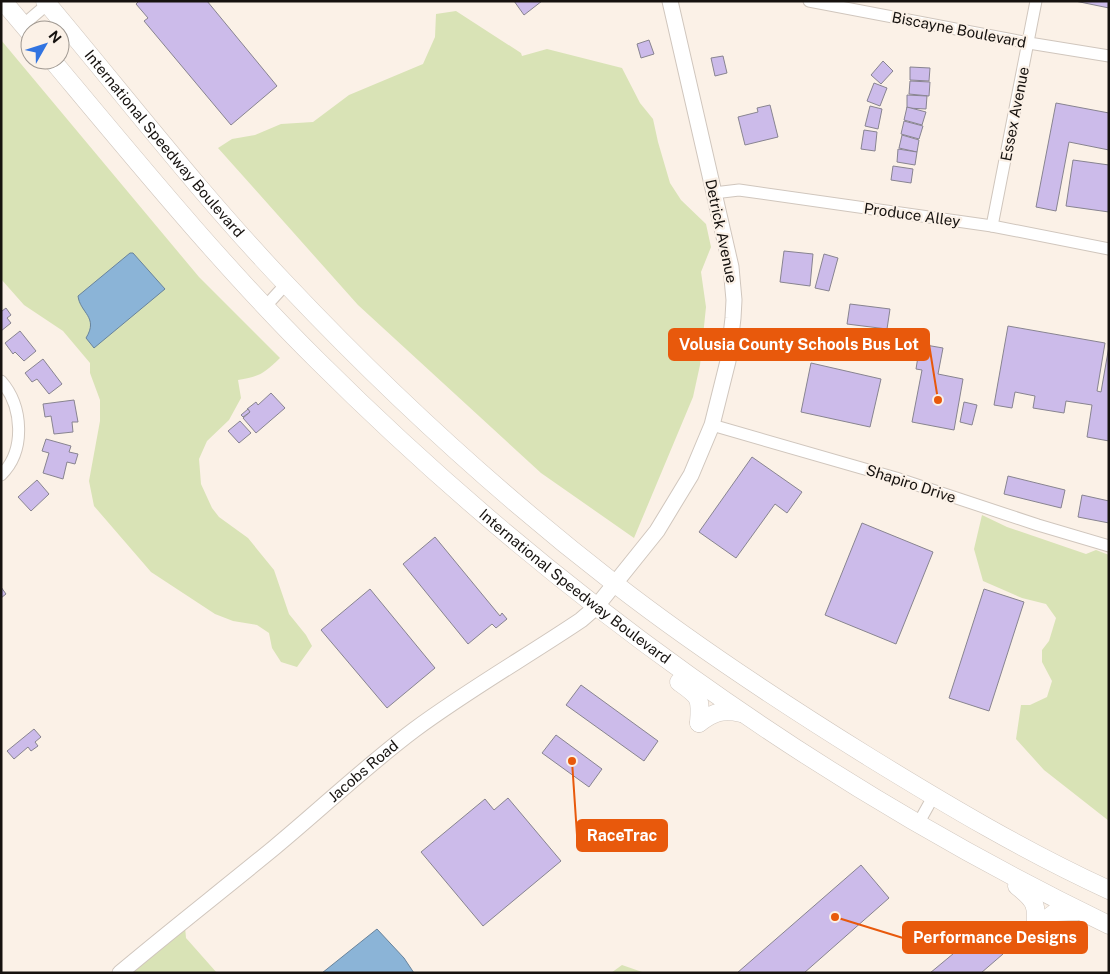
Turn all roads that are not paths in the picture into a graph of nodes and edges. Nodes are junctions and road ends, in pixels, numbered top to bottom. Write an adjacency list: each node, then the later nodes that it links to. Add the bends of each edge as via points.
1 (3, 1): 7 (main road)
2 (670, 1): 11 (street, Detrick Avenue)
3 (809, 1): 8 (street, Biscayne Boulevard)
4 (1036, 1): 8 (street, Essex Avenue)
5 (48, 2): 6 (street); 14 (main road, International Speedway Boulevard, via 198,185)
6 (33, 20)
7 (20, 22)
8 (1029, 43): 9 (street, Biscayne Boulevard); 12 (street, Essex Avenue)
9 (1109, 56)
10 (60, 70): 15 (main road, International Speedway Boulevard, via 186,220)
11 (714, 193): 12 (street, Produce Alley, via 739,190); 17 (street, Detrick Avenue, via 734,300 728,362)
12 (992, 226): 13 (street, Produce Alley)
13 (1109, 249)
14 (286, 284): 15 (street); 20 (main road, International Speedway Boulevard, via 450,444)
15 (265, 307): 21 (main road, International Speedway Boulevard, via 421,460)
16 (1, 381): 18 (street, via 8,389 16,410 19,437 9,467)
17 (712, 425): 19 (street, Shapiro Drive, via 896,478); 20 (street, Detrick Avenue, via 691,475 657,531)
18 (1, 475)
19 (1109, 546)
20 (615, 584): 21 (street, Jacobs Road); 24 (main road, International Speedway Boulevard, via 772,695)
21 (596, 607): 22 (main road, International Speedway Boulevard); 30 (street, Jacobs Road, via 414,730)
22 (624, 629): 23 (main road, International Speedway Boulevard); 23 (main road, via 642,656 696,694 700,702 699,723 721,711)
23 (741, 713): 25 (main road, International Speedway Boulevard)
24 (933, 797): 25 (street); 27 (main road, International Speedway Boulevard)
25 (918, 824): 26 (main road, International Speedway Boulevard)
26 (993, 866): 28 (main road, International Speedway Boulevard); 28 (main road, via 1033,900 1037,913 1035,928 1056,912)
27 (1109, 890)
28 (1080, 911): 29 (main road, International Speedway Boulevard)
29 (1109, 926)
30 (120, 973)

